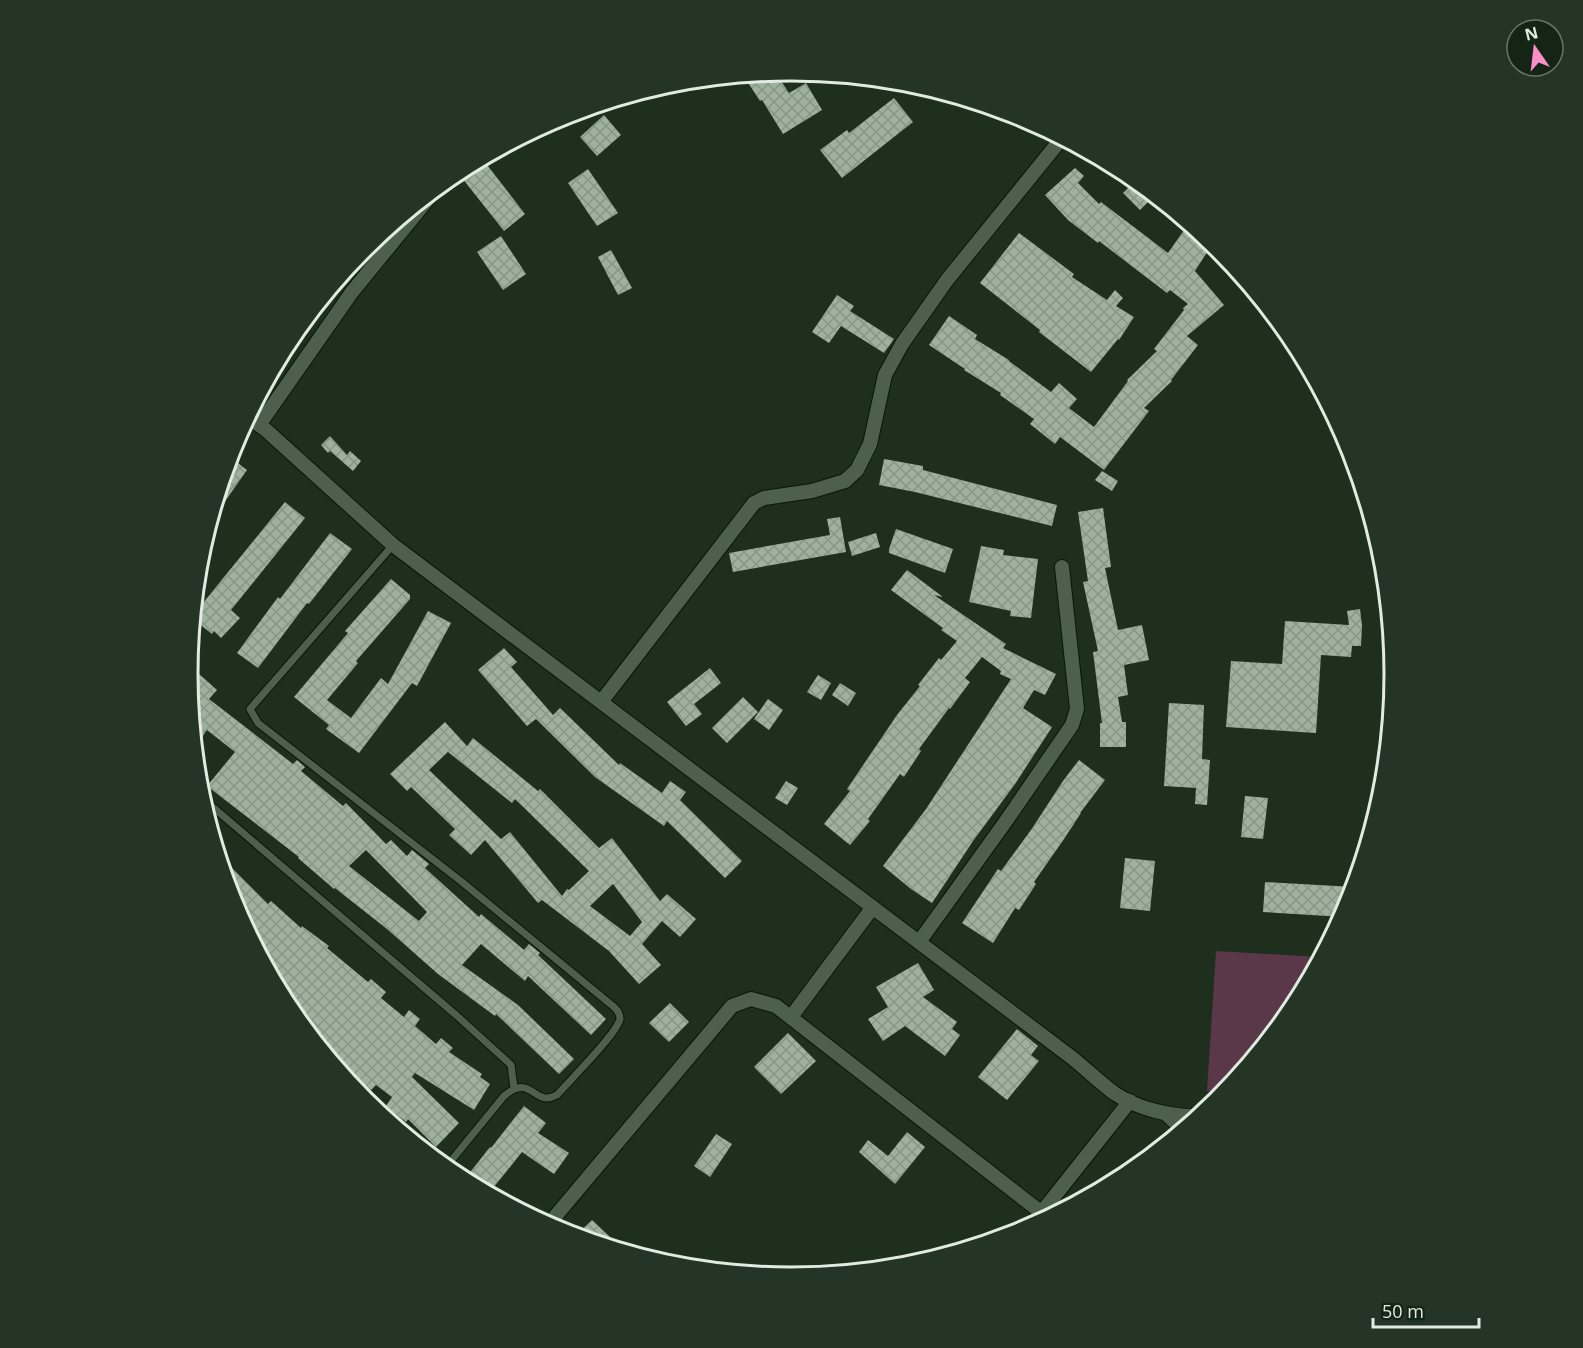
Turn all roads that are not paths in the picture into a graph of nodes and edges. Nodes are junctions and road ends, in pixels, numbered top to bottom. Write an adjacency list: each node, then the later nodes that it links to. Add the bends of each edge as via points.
1 (1057, 144): 7 (street, via 947,280 902,344 885,375 870,444 857,470 845,481 754,503)
2 (411, 220): 3 (street)
3 (260, 412)
4 (255, 423): 5 (street)
5 (393, 545): 7 (street); 12 (lane, via 250,709 258,723 462,882 619,1013 613,1034 556,1095 550,1099 525,1087)
6 (1062, 567): 10 (street, via 1077,709 1072,725)
7 (601, 702): 9 (street)
8 (215, 809): 12 (lane, via 511,1065)
9 (873, 907): 10 (street); 11 (street)
10 (920, 942): 13 (street, via 1115,1094)
11 (791, 1017): 19 (street); 20 (street, via 777,1006 751,999 732,1006)
12 (514, 1088): 17 (lane)
13 (1130, 1101): 14 (street); 18 (street)
14 (1165, 1113): 15 (street); 16 (street)
15 (1186, 1116)
16 (1177, 1124)
17 (452, 1160)
18 (1044, 1210)
19 (1041, 1212)
20 (554, 1217)

